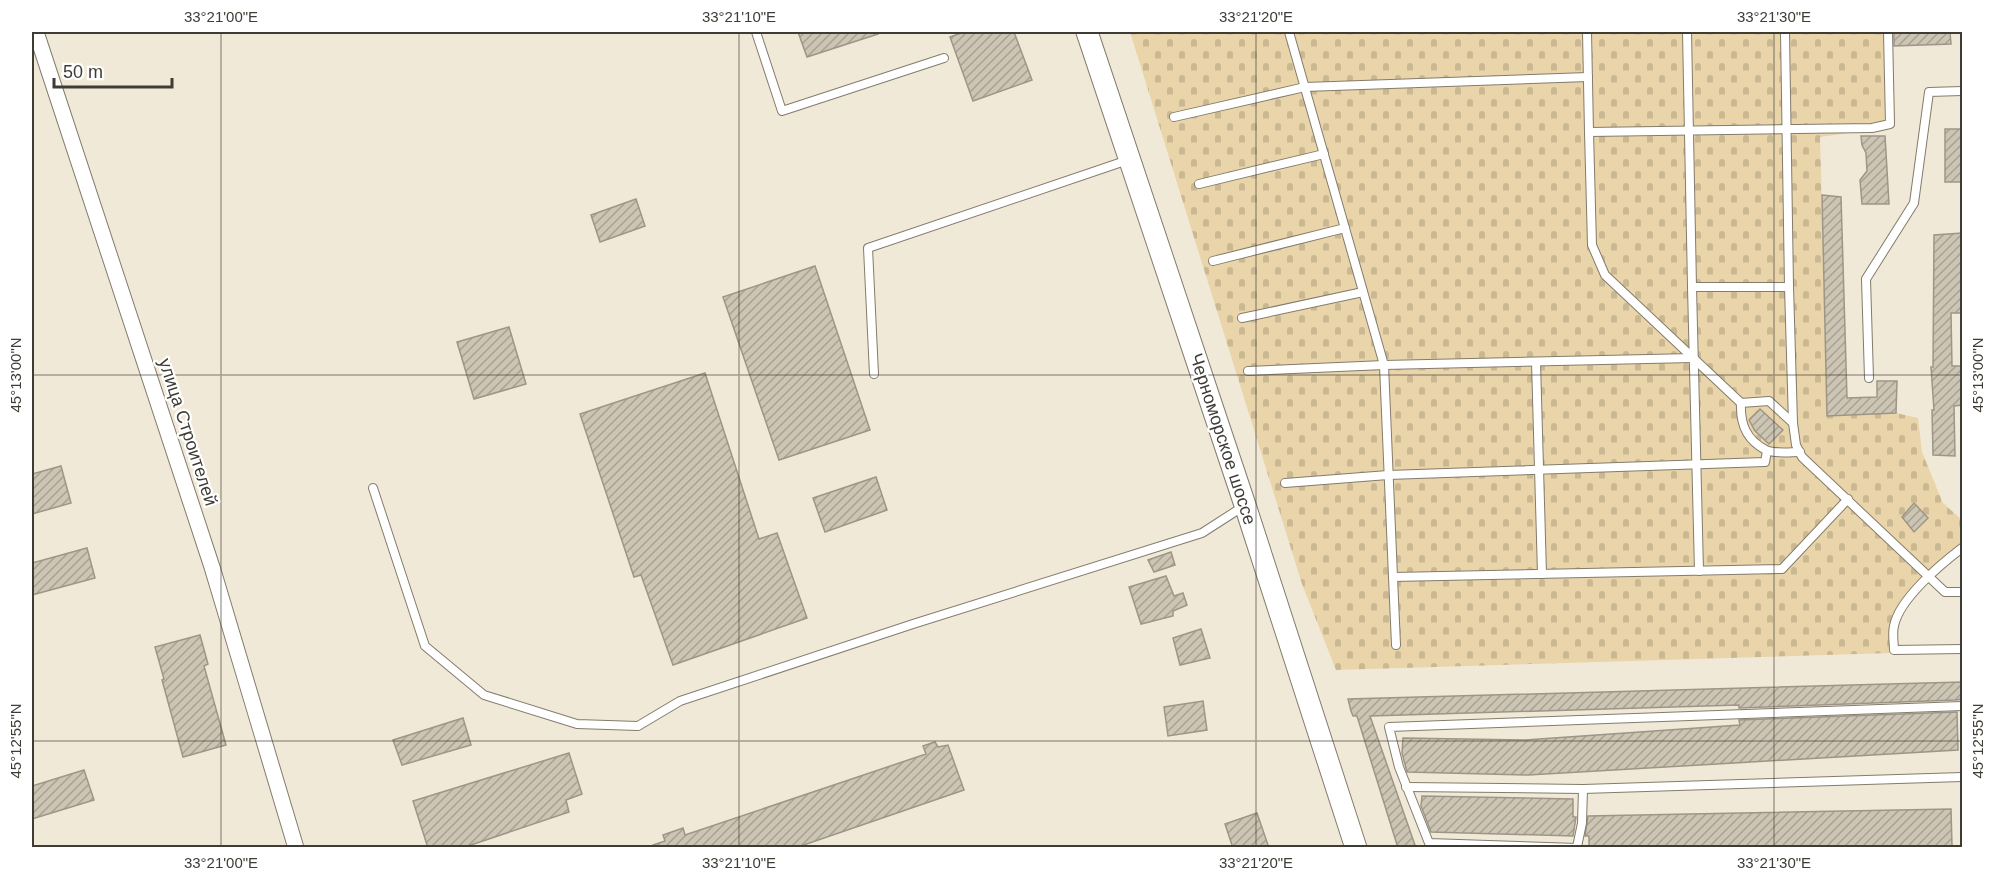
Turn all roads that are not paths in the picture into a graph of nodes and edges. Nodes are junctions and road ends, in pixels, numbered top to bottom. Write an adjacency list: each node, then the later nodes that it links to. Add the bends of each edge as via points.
1 (36, 32): 56 (street, улица Строителей, via 212,567)
2 (756, 32): 9 (lane, via 782,111)
3 (1087, 32): 18 (main road, Черноморское шоссе)
4 (1289, 32): 11 (lane)
5 (1587, 32): 10 (lane)
6 (1687, 32): 15 (lane)
7 (1785, 32): 14 (lane)
8 (1888, 32): 14 (lane, via 1890,124)
9 (944, 58)
10 (1588, 77): 11 (lane); 16 (lane)
11 (1305, 87): 13 (lane); 17 (lane)
12 (1962, 91): 31 (lane, via 1929,92 1914,203 1866,279)
13 (1174, 117)
14 (1787, 130): 15 (lane); 23 (lane)
15 (1689, 131): 16 (lane); 22 (lane)
16 (1589, 132): 26 (lane, via 1592,245 1605,275)
17 (1324, 154): 19 (lane); 20 (lane)
18 (1130, 160): 30 (lane, via 868,248); 42 (main road, Черноморское шоссе)
19 (1199, 184)
20 (1345, 228): 21 (lane); 24 (lane)
21 (1213, 261)
22 (1692, 287): 23 (lane); 26 (lane)
23 (1789, 287): 33 (lane)
24 (1363, 292): 25 (lane); 28 (lane)
25 (1242, 318)
26 (1693, 358): 27 (lane); 32 (lane); 36 (lane)
27 (1536, 362): 28 (lane); 37 (lane)
28 (1384, 365): 29 (lane); 38 (lane)
29 (1248, 371)
30 (874, 374)
31 (1869, 378)
32 (1741, 403): 33 (lane, via 1769,401); 34 (lane, via 1744,430)
33 (1793, 423): 35 (lane)
34 (1767, 451): 35 (lane); 36 (lane, via 1765,462)
35 (1800, 453): 41 (lane)
36 (1695, 464): 37 (lane); 44 (lane)
37 (1539, 470): 38 (lane); 45 (lane)
38 (1388, 475): 39 (lane); 47 (lane)
39 (1286, 483)
40 (373, 488): 42 (lane, via 425,646 484,695 577,724 638,726 680,701 1202,533)
41 (1848, 499): 44 (lane, via 1782,569); 46 (lane)
42 (1245, 506): 57 (main road, Черноморское шоссе)
43 (1962, 548): 46 (lane)
44 (1699, 571): 45 (lane)
45 (1542, 574): 47 (lane)
46 (1928, 576): 48 (lane, via 1945,592); 50 (lane, via 1908,599 1894,625 1894,650)
47 (1393, 578): 49 (lane)
48 (1962, 592)
49 (1396, 645)
50 (1962, 649)
51 (1962, 706): 53 (lane, via 1389,727)
52 (1962, 777): 54 (lane)
53 (1406, 787): 54 (lane); 55 (lane, via 1429,843)
54 (1583, 789): 55 (lane)
55 (1577, 847)
56 (296, 848)
57 (1356, 848)

